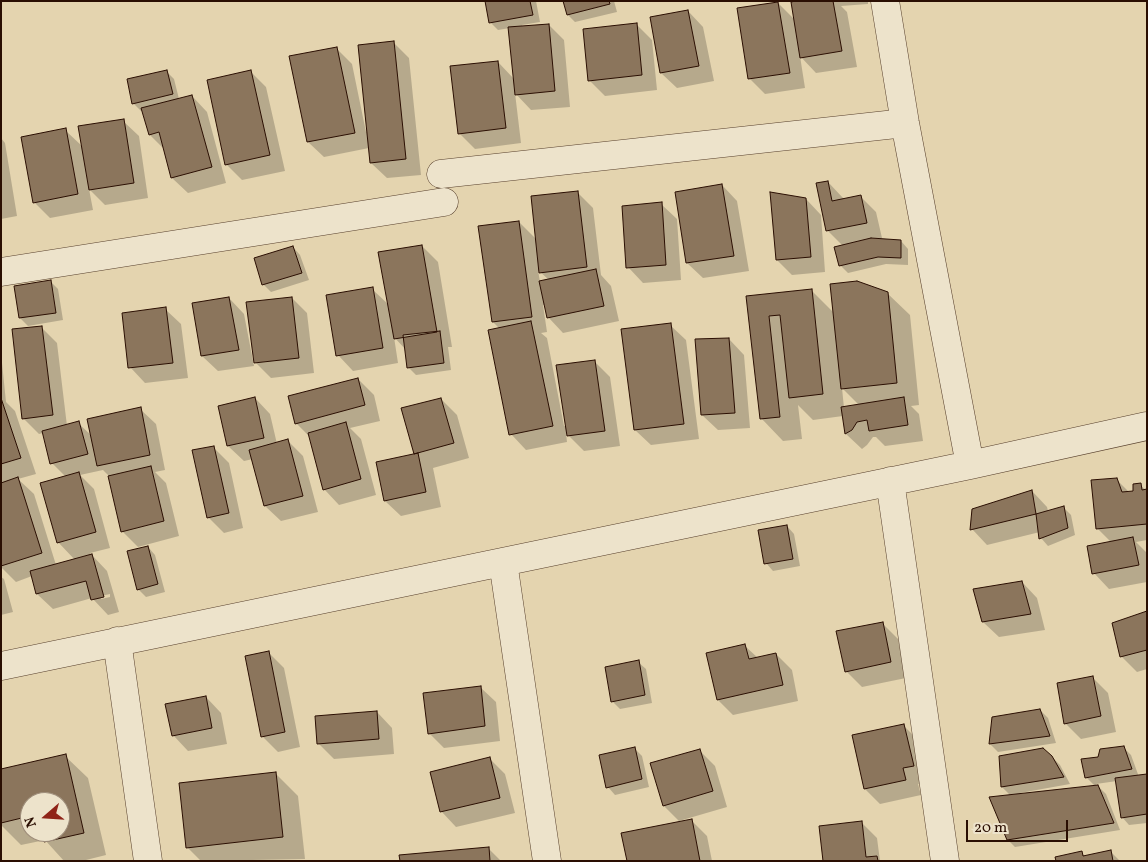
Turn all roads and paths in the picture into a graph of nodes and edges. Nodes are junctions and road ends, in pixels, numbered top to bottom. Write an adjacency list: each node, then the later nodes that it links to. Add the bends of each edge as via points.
1 (885, 1): 2 (street)
2 (905, 123): 3 (street); 7 (street)
3 (441, 174)
4 (444, 202): 5 (street)
5 (1, 272)
6 (1147, 426): 7 (street)
7 (970, 465): 8 (street)
8 (890, 481): 9 (street); 14 (street)
9 (503, 562): 10 (street); 13 (street)
10 (118, 641): 11 (street); 12 (street)
11 (1, 666)
12 (148, 861)
13 (547, 861)
14 (945, 861)

